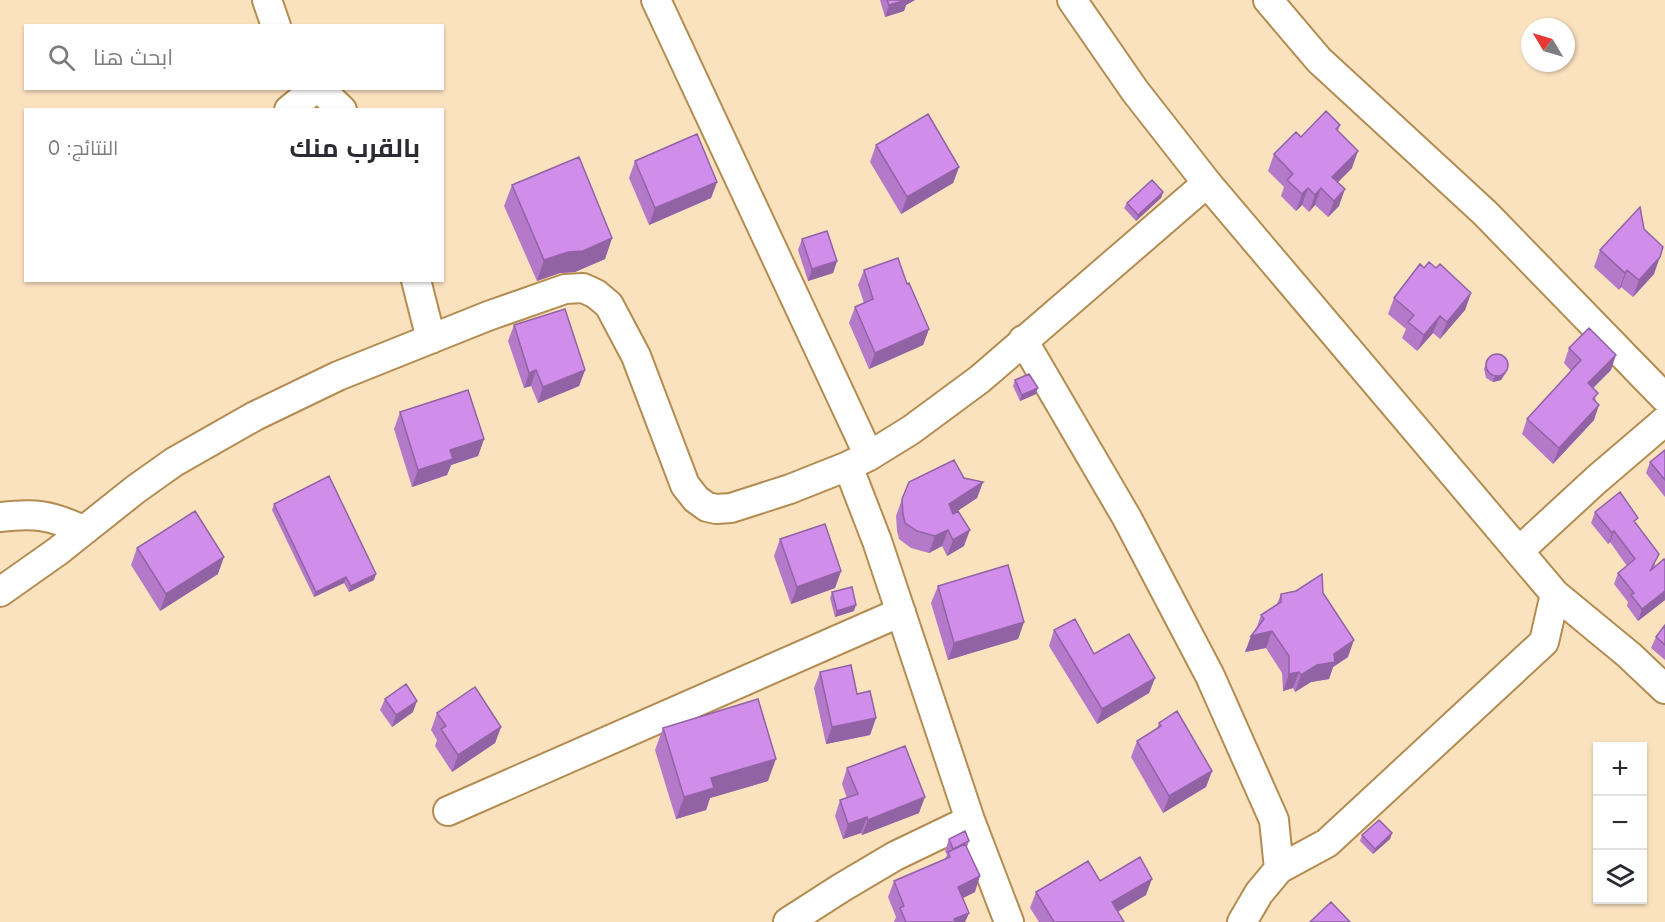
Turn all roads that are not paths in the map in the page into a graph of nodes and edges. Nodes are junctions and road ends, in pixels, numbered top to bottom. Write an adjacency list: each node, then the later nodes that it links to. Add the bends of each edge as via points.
1 (267, 0): 5 (street)
2 (656, 0): 16 (street)
3 (1268, 0): 14 (street, via 1318,60 1485,213)
4 (1082, 3): 10 (street, via 1135,91)
5 (275, 24)
6 (314, 90): 8 (street)
7 (319, 90): 9 (street)
8 (292, 108)
9 (340, 108)
10 (1207, 183): 13 (street); 19 (street)
11 (417, 282): 12 (street)
12 (431, 339): 16 (street, via 565,289 583,288 603,299 617,317 685,485 707,507 731,508); 18 (street, via 338,376 255,416 174,462)
13 (1023, 340): 16 (street, via 911,430); 26 (street, via 1127,518 1210,676 1274,820)
14 (1665, 398)
15 (1665, 421): 19 (street)
16 (858, 461): 22 (street, via 877,541)
17 (0, 518): 18 (street, via 40,515)
18 (83, 530): 20 (street)
19 (1519, 551): 21 (street)
20 (0, 592)
21 (1555, 594): 23 (street); 26 (street, via 1544,642 1327,843)
22 (901, 612): 24 (street); 25 (street)
23 (1665, 689)
24 (448, 811)
25 (970, 820): 27 (street, via 895,856); 28 (street)
26 (1279, 869): 29 (street)
27 (788, 922)
28 (1009, 922)
29 (1242, 922)

